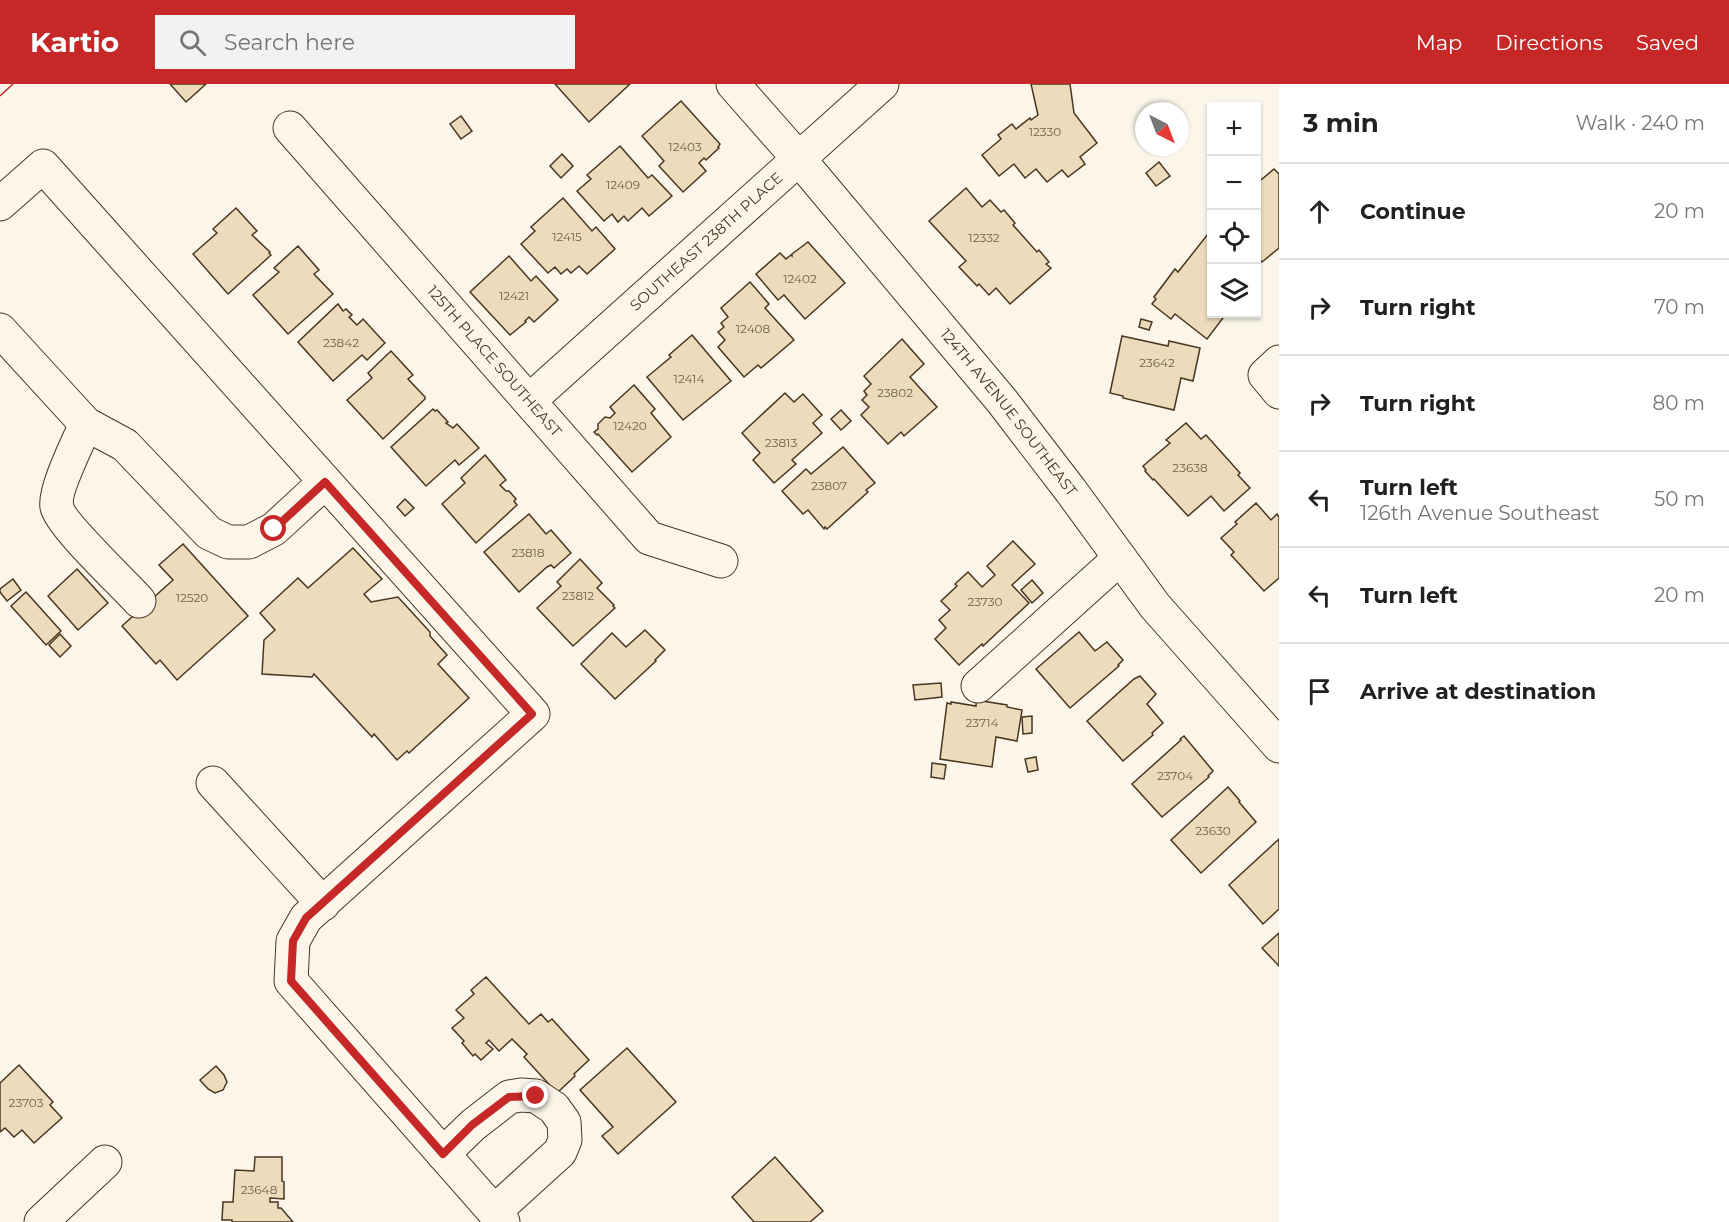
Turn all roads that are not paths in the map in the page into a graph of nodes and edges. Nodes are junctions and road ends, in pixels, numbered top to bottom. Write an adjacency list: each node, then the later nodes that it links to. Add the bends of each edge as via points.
1 (733, 84): 4 (street, 124TH AVENUE SOUTHEAST)
2 (882, 84): 4 (street, SOUTHEAST 238TH PLACE)
3 (290, 128): 7 (street, 125TH PLACE SOUTHEAST)
4 (799, 159): 7 (street, SOUTHEAST 238TH PLACE); 10 (street, 124TH AVENUE SOUTHEAST, via 1002,400)
5 (0, 204): 9 (street, via 43,166)
6 (0, 330): 8 (street)
7 (530, 400): 11 (street, 125TH PLACE SOUTHEAST, via 649,538)
8 (86, 424): 9 (street, via 125,445 209,533 228,542 249,542 274,529); 12 (street, via 59,489 57,506 67,524)
9 (325, 482): 16 (street, via 532,714)
10 (1120, 558): 13 (street); 14 (street, 124TH AVENUE SOUTHEAST, via 1155,606)
11 (721, 561)
12 (140, 600)
13 (978, 686)
14 (1279, 746)
15 (213, 783): 16 (street)
16 (323, 904): 17 (street, via 306,918 293,941 291,981)
17 (443, 1154): 19 (street); 19 (street, via 509,1097 536,1096 554,1108 564,1122 565,1140 560,1152)
18 (105, 1162): 20 (street)
19 (499, 1217)
20 (41, 1222)

